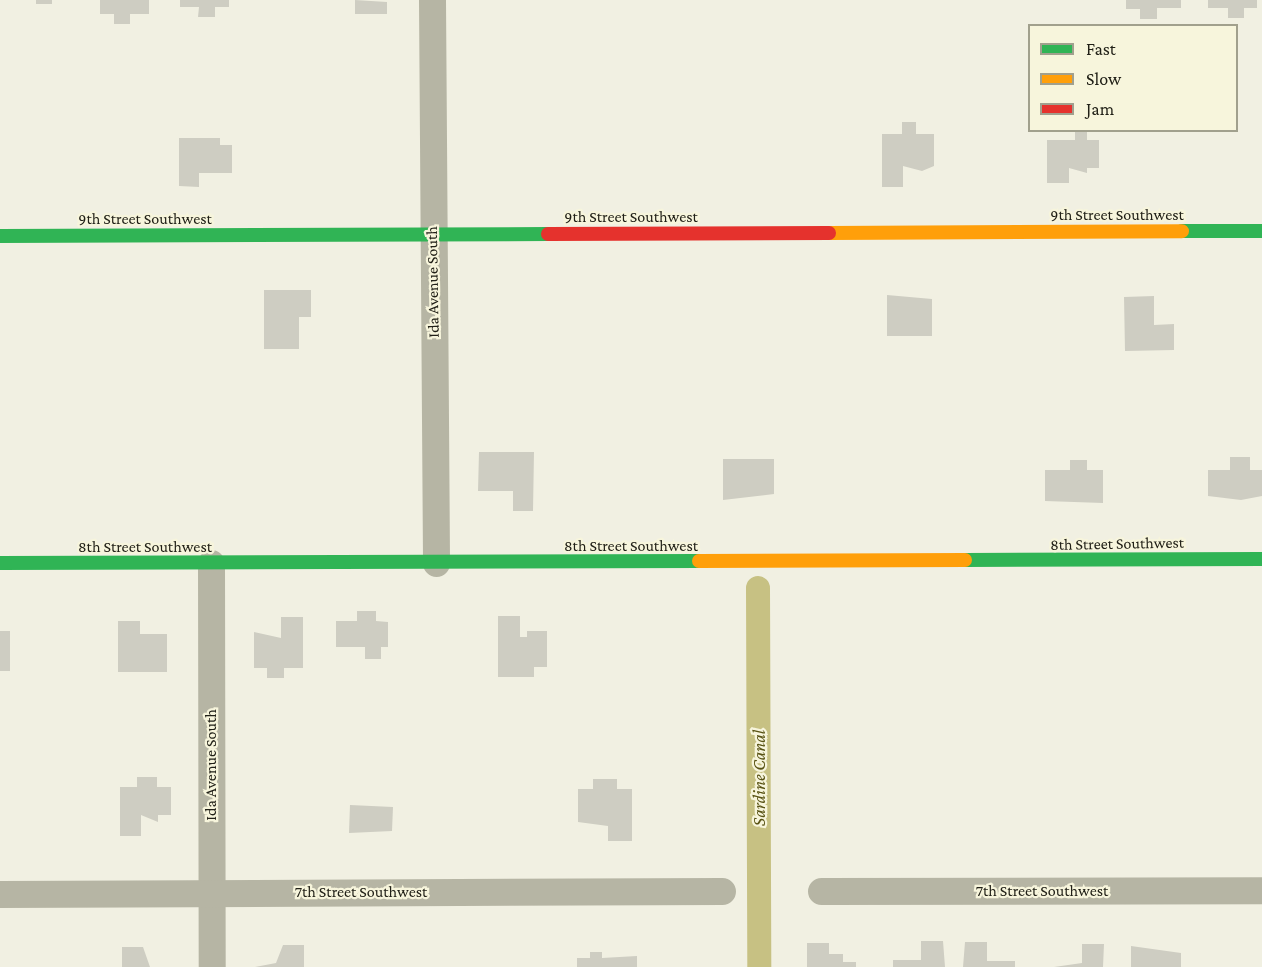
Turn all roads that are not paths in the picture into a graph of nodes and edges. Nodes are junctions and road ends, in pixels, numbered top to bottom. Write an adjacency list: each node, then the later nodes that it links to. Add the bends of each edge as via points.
1 (432, 0): 3 (street, Ida Avenue South)
2 (1262, 231): 3 (street, 9th Street Southwest)
3 (433, 234): 4 (street, 9th Street Southwest); 8 (street, Ida Avenue South)
4 (0, 236)
5 (1262, 559): 8 (street, 8th Street Southwest)
6 (0, 563): 7 (street, 8th Street Southwest)
7 (211, 563): 8 (street, 8th Street Southwest); 13 (street, Ida Avenue South)
8 (436, 563)
9 (1262, 890): 11 (street, 7th Street Southwest)
10 (722, 891): 13 (street, 7th Street Southwest)
11 (821, 891)
12 (0, 894): 13 (street, 7th Street Southwest)
13 (212, 894): 14 (street, Ida Avenue South)
14 (212, 967)

